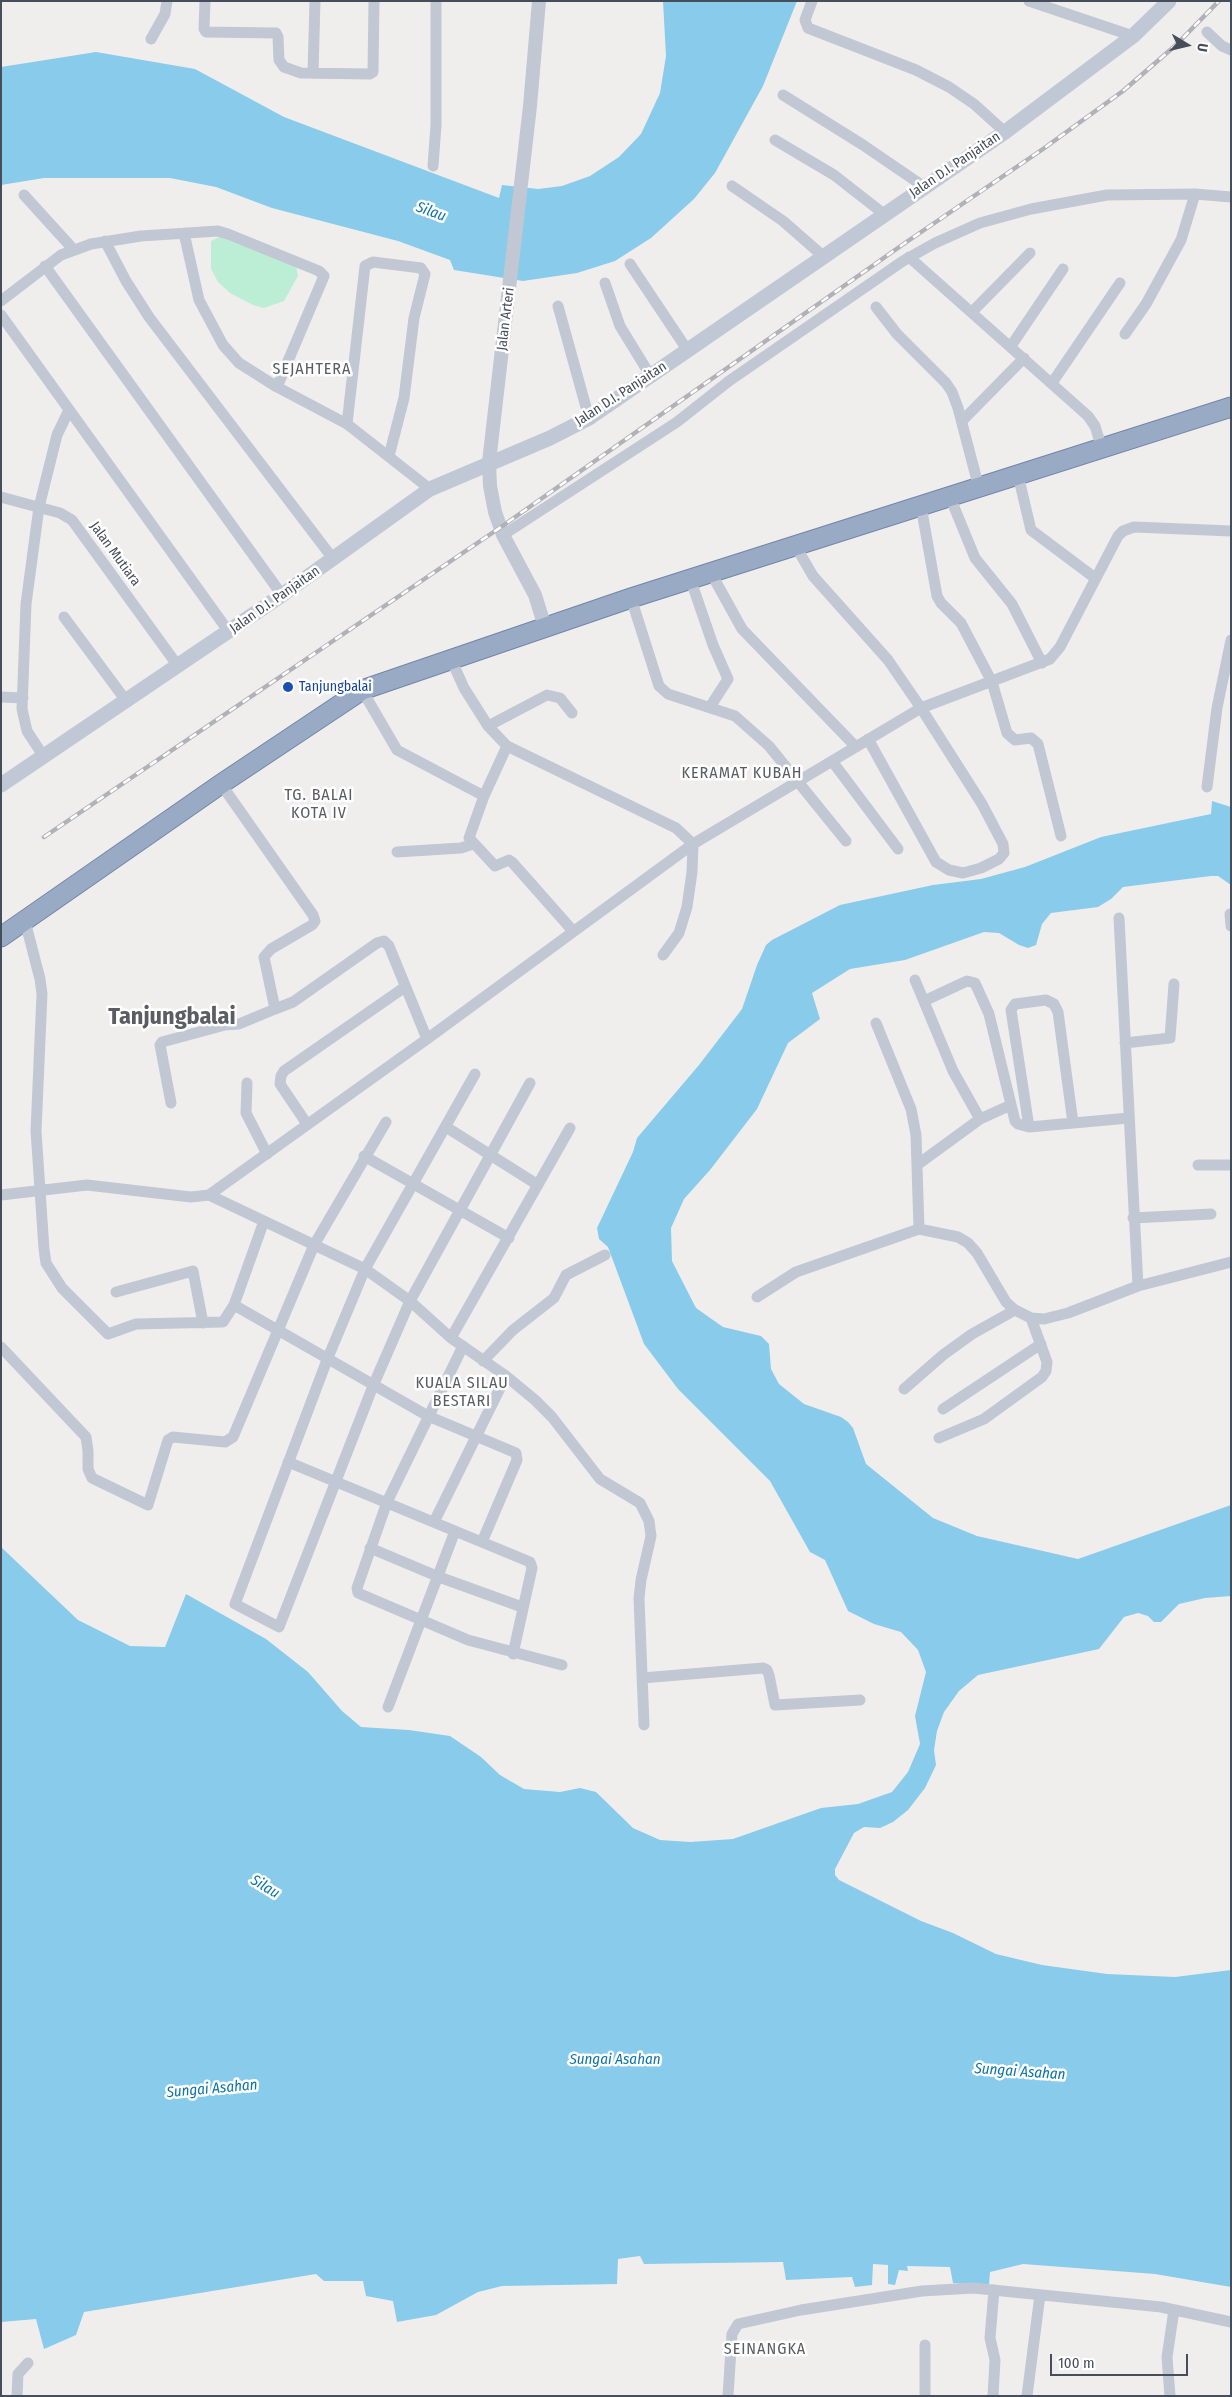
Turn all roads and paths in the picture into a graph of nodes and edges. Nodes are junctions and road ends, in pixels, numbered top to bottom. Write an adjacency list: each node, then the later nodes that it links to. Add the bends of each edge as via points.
1 (167, 1): 12 (street, via 165,14)
2 (205, 1): 14 (street, via 206,32 276,33 281,64)
3 (315, 1): 14 (street)
4 (374, 1): 14 (street, via 373,73)
5 (436, 1): 18 (street)
6 (539, 1): 55 (street, Jalan Arteri)
7 (812, 1): 16 (street, via 805,20 808,28 933,78 974,104)
8 (1029, 1): 11 (street)
9 (1169, 1): 11 (main road, Jalan D.I. Panjaitan)
10 (1207, 32): 13 (street)
11 (1133, 36): 16 (main road, Jalan D.I. Panjaitan)
12 (151, 39)
13 (1231, 50)
14 (312, 74)
15 (783, 95): 20 (street)
16 (1005, 132): 20 (main road, Jalan D.I. Panjaitan)
17 (775, 140): 24 (street, via 834,175)
18 (433, 166)
19 (732, 186): 29 (street, via 788,225)
20 (923, 186): 24 (main road, Jalan D.I. Panjaitan)
21 (1195, 194): 23 (street); 30 (street, via 1107,195 1031,209 980,224); 41 (street, via 1181,240 1146,304)
22 (24, 195): 27 (street)
23 (1231, 198)
24 (884, 214): 29 (main road, Jalan D.I. Panjaitan)
25 (184, 233): 26 (street); 47 (street, via 198,300 223,345 247,369); 47 (street, via 218,231 323,273 324,282)
26 (106, 241): 27 (street); 66 (street, via 149,317)
27 (73, 249): 32 (street)
28 (1030, 253): 39 (street)
29 (823, 256): 43 (main road, Jalan D.I. Panjaitan)
30 (909, 257): 39 (street); 64 (street, via 729,381 677,422)
31 (630, 264): 43 (street)
32 (45, 266): 36 (street); 70 (street)
33 (1063, 269): 42 (street)
34 (605, 283): 45 (street, via 620,326)
35 (1120, 283): 46 (street)
36 (1, 301)
37 (558, 306): 50 (street)
38 (876, 307): 51 (street, via 897,334 946,383)
39 (972, 312): 42 (street)
40 (1, 315): 49 (street)
41 (1125, 334)
42 (1012, 346): 44 (street)
43 (688, 351): 45 (main road, Jalan D.I. Panjaitan)
44 (1024, 358): 46 (street); 51 (street)
45 (650, 375): 50 (main road, Jalan D.I. Panjaitan)
46 (1052, 383): 53 (street, via 1092,421)
47 (277, 387): 52 (street)
48 (1231, 407): 53 (highway)
49 (69, 410): 62 (street, via 57,435); 74 (street)
50 (589, 418): 55 (main road, Jalan D.I. Panjaitan, via 550,438)
51 (962, 420): 57 (street)
52 (347, 424): 54 (street); 54 (street, via 365,266 373,262 422,268 425,274 414,318 404,398)
53 (1102, 449): 56 (highway)
54 (390, 456): 58 (street)
55 (489, 462): 58 (main road, Jalan D.I. Panjaitan); 64 (street, Jalan Arteri, via 490,486)
56 (1018, 476): 57 (highway); 68 (street, via 1031,530)
57 (979, 488): 60 (highway)
58 (430, 489): 66 (main road, Jalan D.I. Panjaitan)
59 (1, 496): 62 (street, Jalan Mutiara)
60 (950, 497): 61 (highway); 77 (street, via 975,558 1012,604)
61 (921, 506): 65 (highway); 80 (street, via 937,596 961,623)
62 (39, 507): 78 (street, Jalan Mutiara, via 72,520); 83 (street, via 26,604)
63 (1231, 531): 68 (street, via 1128,528 1118,536)
64 (503, 535): 73 (street, Jalan Arteri, via 535,595)
65 (795, 545): 67 (highway); 86 (street, via 813,576 888,660)
66 (334, 560): 70 (main road, Jalan D.I. Panjaitan)
67 (711, 573): 69 (highway); 91 (street, via 742,629)
68 (1095, 578): 77 (street, via 1056,653)
69 (692, 581): 71 (highway); 85 (street, via 728,679)
70 (282, 595): 74 (main road, Jalan D.I. Panjaitan)
71 (631, 598): 73 (highway); 85 (street, via 659,686 668,694)
72 (64, 617): 84 (street)
73 (546, 626): 76 (highway)
74 (230, 632): 78 (main road, Jalan D.I. Panjaitan)
75 (1231, 640): 79 (street)
76 (451, 659): 81 (highway); 88 (street, via 464,688)
77 (1042, 663): 80 (street)
78 (178, 666): 84 (main road, Jalan D.I. Panjaitan)
79 (1228, 670): 97 (street)
80 (992, 682): 86 (street); 99 (street, via 1007,733 1015,740 1030,738 1038,744)
81 (362, 690): 95 (highway); 98 (street, via 397,750)
82 (1, 697): 83 (street)
83 (23, 698): 92 (street, via 27,731)
84 (127, 702): 92 (main road, Jalan D.I. Panjaitan)
85 (710, 707): 94 (street, via 735,716 769,746)
86 (922, 708): 89 (street); 89 (street, via 1003,844 1004,853 999,859 963,873 949,870 936,862)
87 (572, 713): 88 (street, via 560,698 547,695)
88 (488, 726): 90 (street)
89 (868, 739): 91 (street)
90 (506, 746): 98 (street); 102 (street, via 676,828)
91 (856, 747): 93 (street)
92 (44, 757): 96 (main road, Jalan D.I. Panjaitan)
93 (832, 761): 94 (street); 103 (street)
94 (799, 781): 100 (street); 102 (street)
95 (221, 784): 107 (highway); 116 (street, via 315,921 264,957)
96 (1, 785)
97 (1207, 787)
98 (484, 796): 101 (street, via 469,838)
99 (1061, 836)
100 (846, 842)
101 (473, 844): 104 (street, via 461,848); 109 (street, via 496,866 509,860 512,862)
102 (693, 844): 109 (street); 111 (street, via 687,906 679,933)
103 (898, 849)
104 (397, 852)
105 (1230, 914): 108 (street)
106 (1119, 918): 121 (street)
107 (25, 921): 110 (highway); 143 (street, via 40,979 43,1009 36,1110)
108 (1231, 926)
109 (573, 931): 120 (street)
110 (1, 937)
111 (663, 955)
112 (915, 980): 115 (street)
113 (1174, 984): 121 (street, via 1170,1038)
114 (405, 987): 116 (street, via 384,941 293,1002); 120 (street); 131 (street, via 284,1071 280,1084)
115 (924, 1001): 118 (street, via 970,981); 128 (street, via 953,1072)
116 (275, 1009): 125 (street, via 239,1024 225,1024 162,1042)
117 (1010, 1010): 118 (street); 130 (street, via 1015,1004 1046,1000 1054,1004 1060,1021); 133 (street)
118 (990, 1014): 126 (street)
119 (876, 1023): 138 (street, via 911,1109)
120 (428, 1039): 131 (street)
121 (1125, 1043): 127 (street)
122 (475, 1074): 132 (street)
123 (247, 1082): 135 (street, via 246,1113)
124 (530, 1083): 136 (street)
125 (171, 1103)
126 (1011, 1105): 128 (street); 133 (street, via 1015,1120)
127 (1129, 1118): 130 (street); 148 (street)
128 (980, 1119): 138 (street)
129 (386, 1122): 137 (street)
130 (1073, 1123): 133 (street)
131 (307, 1124): 135 (street)
132 (446, 1127): 136 (street); 141 (street)
133 (1029, 1127)
134 (570, 1128): 142 (street)
135 (267, 1154): 145 (street)
136 (491, 1155): 142 (street); 146 (street)
137 (364, 1156): 141 (street); 152 (street)
138 (917, 1165): 150 (street)
139 (1198, 1165): 140 (street)
140 (1231, 1165)
141 (412, 1183): 146 (street); 155 (street)
142 (538, 1185): 151 (street)
143 (39, 1191): 144 (street); 145 (street, via 87,1186 191,1197); 163 (street, via 46,1263 62,1288 104,1332 112,1334 124,1327 143,1323)
144 (1, 1195)
145 (209, 1195): 149 (street)
146 (460, 1210): 151 (street); 159 (street)
147 (1211, 1214): 148 (street)
148 (1133, 1218): 156 (street)
149 (264, 1221): 152 (street); 160 (street)
150 (919, 1229): 158 (street, via 796,1272); 161 (street, via 958,1237 968,1243 977,1252 1006,1302)
151 (509, 1238): 165 (street)
152 (314, 1245): 155 (street); 164 (street)
153 (606, 1255): 170 (street, via 566,1275 554,1298 513,1330)
154 (1231, 1262): 156 (street)
155 (365, 1270): 159 (street); 169 (street)
156 (1138, 1286): 162 (street, via 1068,1313 1044,1319)
157 (116, 1292): 163 (street, via 193,1271)
158 (757, 1297)
159 (410, 1301): 165 (street); 172 (street)
160 (234, 1305): 163 (street, via 224,1322); 164 (street)
161 (1015, 1310): 162 (street); 173 (street, via 958,1344)
162 (1031, 1318): 166 (street)
163 (203, 1323)
164 (280, 1330): 168 (street, via 233,1437 225,1442 173,1437 168,1440 147,1505 92,1478 88,1469 86,1437); 169 (street)
165 (451, 1338): 167 (street)
166 (1041, 1344): 174 (street); 177 (street, via 1047,1367 1042,1377 984,1418)
167 (463, 1346): 170 (street); 175 (street)
168 (1, 1348)
169 (327, 1360): 172 (street); 178 (street)
170 (483, 1361): 171 (street)
171 (506, 1376): 176 (street); 190 (street, via 552,1417 600,1479 630,1495 645,1511 651,1536 639,1598)
172 (373, 1386): 175 (street); 179 (street)
173 (904, 1389)
174 (943, 1410)
175 (428, 1416): 176 (street); 180 (street)
176 (475, 1435): 181 (street); 183 (street, via 513,1452 517,1457)
177 (939, 1438)
178 (288, 1462): 179 (street); 179 (street, via 236,1604 279,1627)
179 (337, 1481): 180 (street)
180 (387, 1502): 181 (street); 184 (street)
181 (434, 1522): 182 (street)
182 (455, 1531): 183 (street); 185 (street)
183 (482, 1542): 186 (street, via 532,1564)
184 (370, 1548): 185 (street); 187 (street, via 358,1593)
185 (439, 1577): 186 (street); 187 (street)
186 (522, 1607): 188 (street)
187 (422, 1622): 188 (street); 192 (street)
188 (513, 1654): 189 (street)
189 (562, 1665)
190 (642, 1678): 191 (street, via 763,1668 769,1675 776,1705); 193 (street)
191 (860, 1700)
192 (388, 1707)
193 (644, 1725)
194 (994, 2290): 195 (street); 201 (street, via 922,2291 744,2321 732,2334); 203 (street, via 990,2338 995,2360)
195 (1040, 2295): 196 (street); 204 (street)
196 (1174, 2310): 197 (street); 205 (street, via 1167,2358)
197 (1231, 2322)
198 (925, 2345): 202 (street)
199 (28, 2363): 200 (street, via 18,2374)
200 (17, 2396)
201 (728, 2396)
202 (925, 2396)
203 (993, 2396)
204 (1027, 2396)
205 (1170, 2396)

